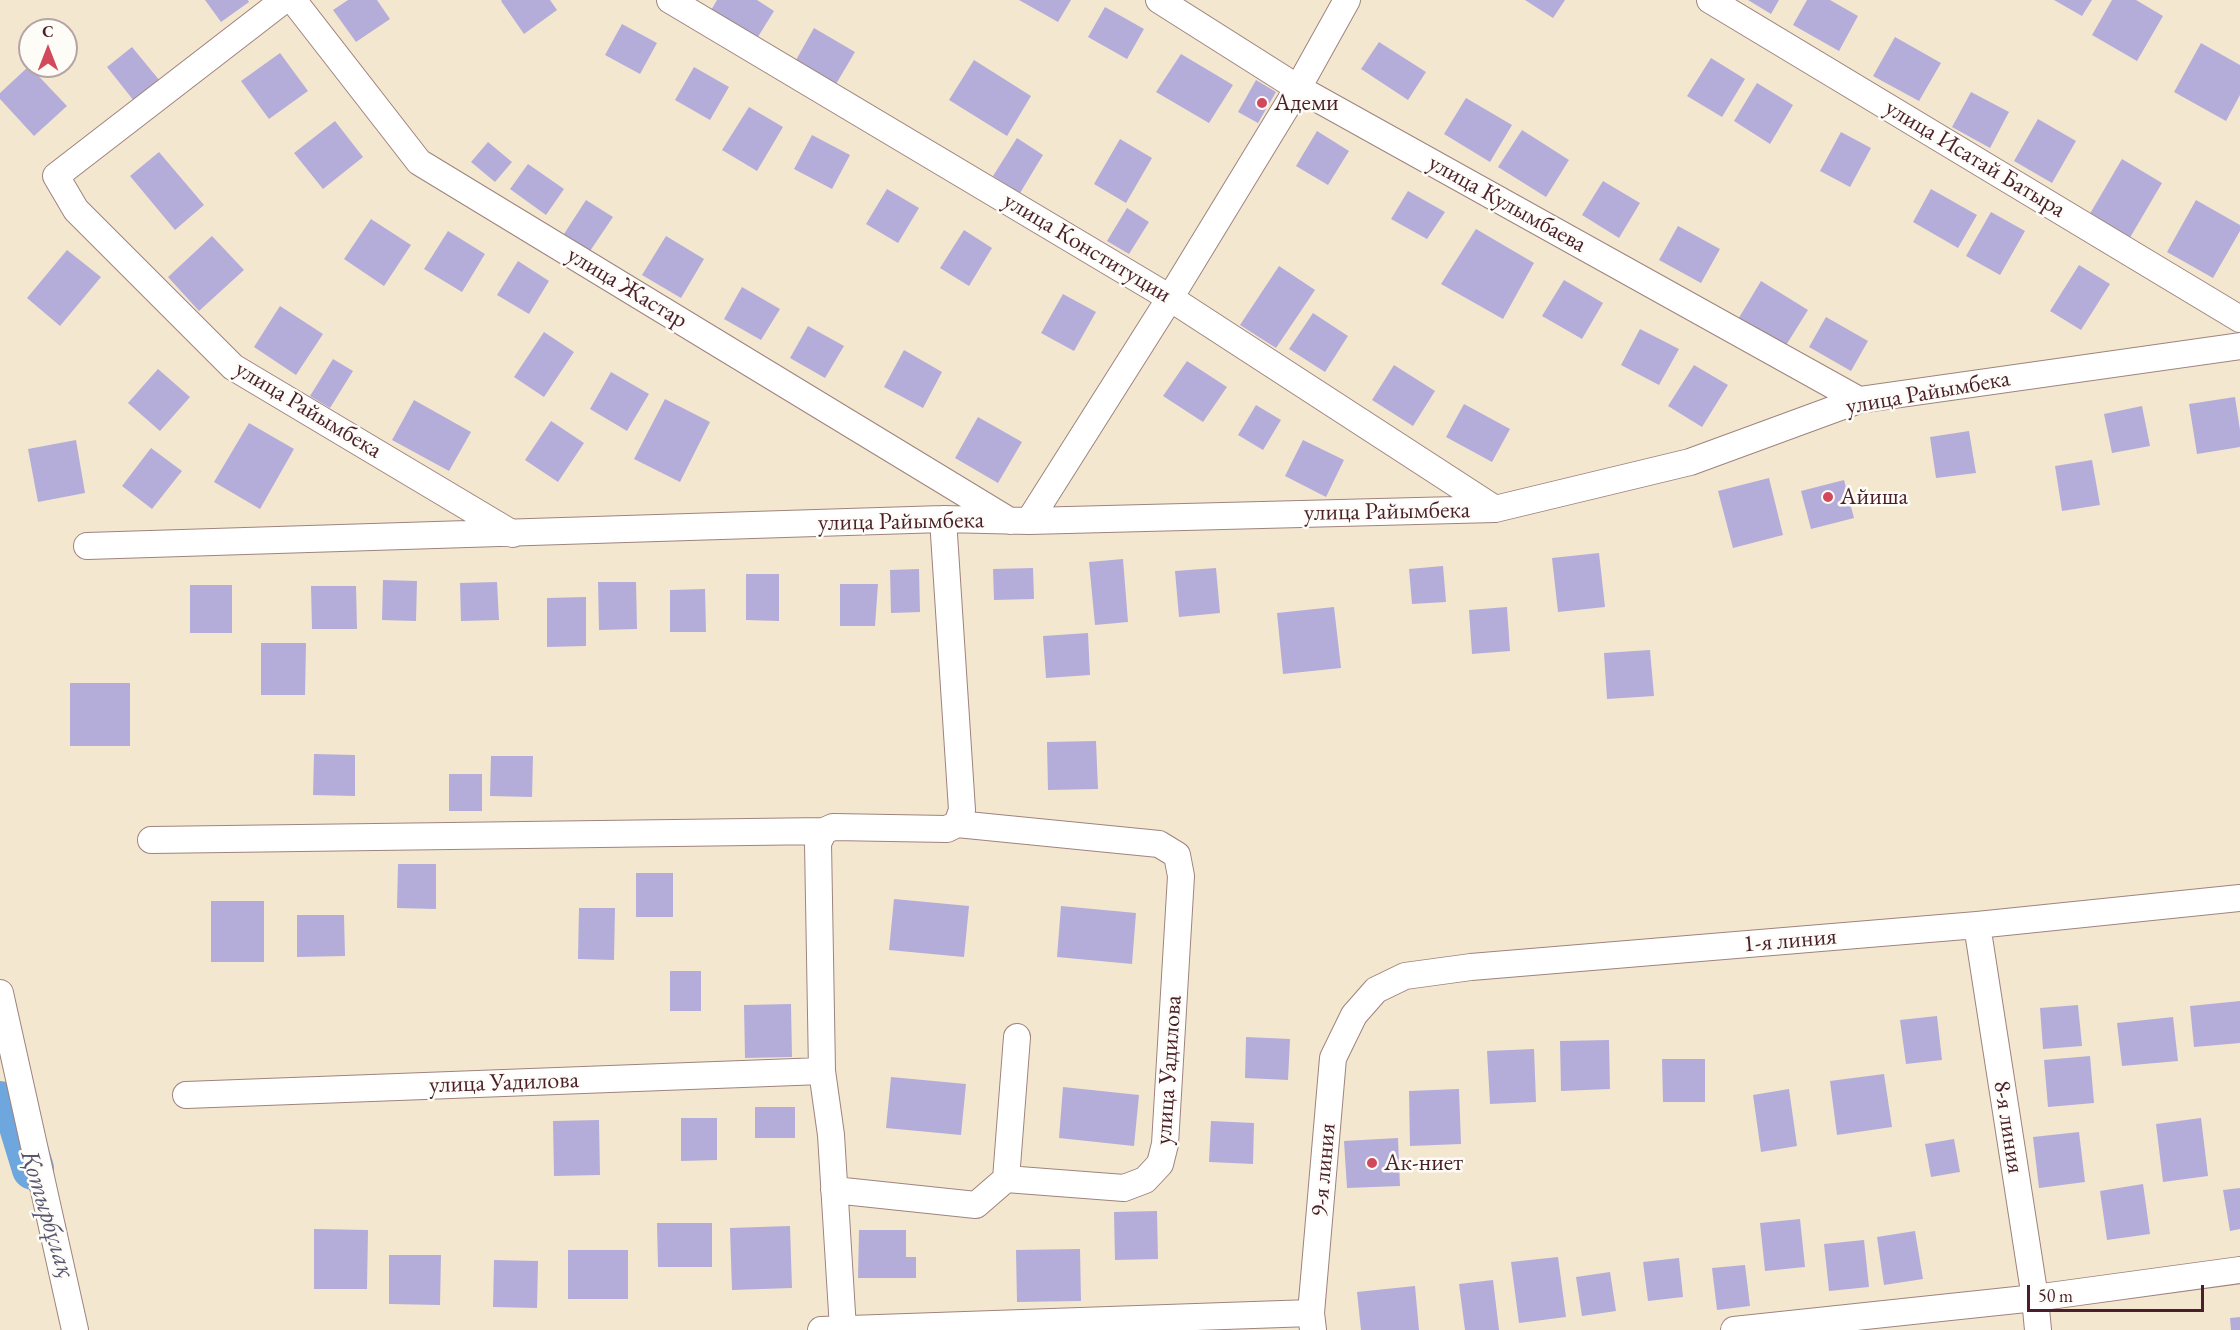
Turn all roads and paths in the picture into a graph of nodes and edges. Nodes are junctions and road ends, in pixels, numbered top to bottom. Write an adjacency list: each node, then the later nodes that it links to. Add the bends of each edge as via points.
1 (284, 0): 15 (street, улица Райымбека, via 56,177 76,210 233,367)
2 (293, 0): 14 (street, улица Жастар, via 419,162)
3 (670, 0): 8 (street, улица Конституции)
4 (1159, 0): 7 (street, улица Кулымбаева)
5 (1347, 0): 7 (street)
6 (1710, 0): 9 (street, улица Исатай Батыра)
7 (1298, 88): 8 (street); 11 (street, улица Кулымбаева)
8 (1170, 298): 12 (street, улица Конституции); 14 (street)
9 (2240, 319)
10 (2240, 346): 11 (street, улица Райымбека)
11 (1859, 400): 12 (street, улица Райымбека, via 1690,462)
12 (1496, 509): 14 (street, улица Райымбека)
13 (943, 519): 14 (street, улица Райымбека); 15 (street, улица Райымбека); 17 (street, via 962,810)
14 (1020, 521)
15 (513, 534): 16 (street, улица Райымбека)
16 (87, 546)
17 (957, 824): 18 (street, улица Уадилова, via 947,830 845,826); 27 (street, улица Уадилова, via 1159,844 1177,855 1181,876 1165,1144 1160,1164 1145,1180 1124,1188)
18 (824, 831): 19 (street, улица Уадилова); 25 (street, via 818,843)
19 (151, 840)
20 (2240, 898): 21 (street, 1-я линия)
21 (1977, 925): 23 (street, 1-я линия, via 1471,967 1405,976 1376,990); 30 (street, 8-я линия)
22 (0, 993): 33 (street)
23 (1354, 1015): 31 (street, 9-я линия, via 1333,1058)
24 (1017, 1037): 27 (street)
25 (822, 1071): 26 (street, улица Уадилова); 28 (street)
26 (186, 1095)
27 (1006, 1179): 28 (street, via 976,1205)
28 (834, 1190): 32 (street)
29 (2240, 1270): 30 (street)
30 (2035, 1298): 35 (street); 36 (street, 8-я линия)
31 (1312, 1322): 32 (street)
32 (843, 1329): 34 (street)
33 (75, 1330)
34 (821, 1330)
35 (1734, 1330)
36 (2038, 1330)

